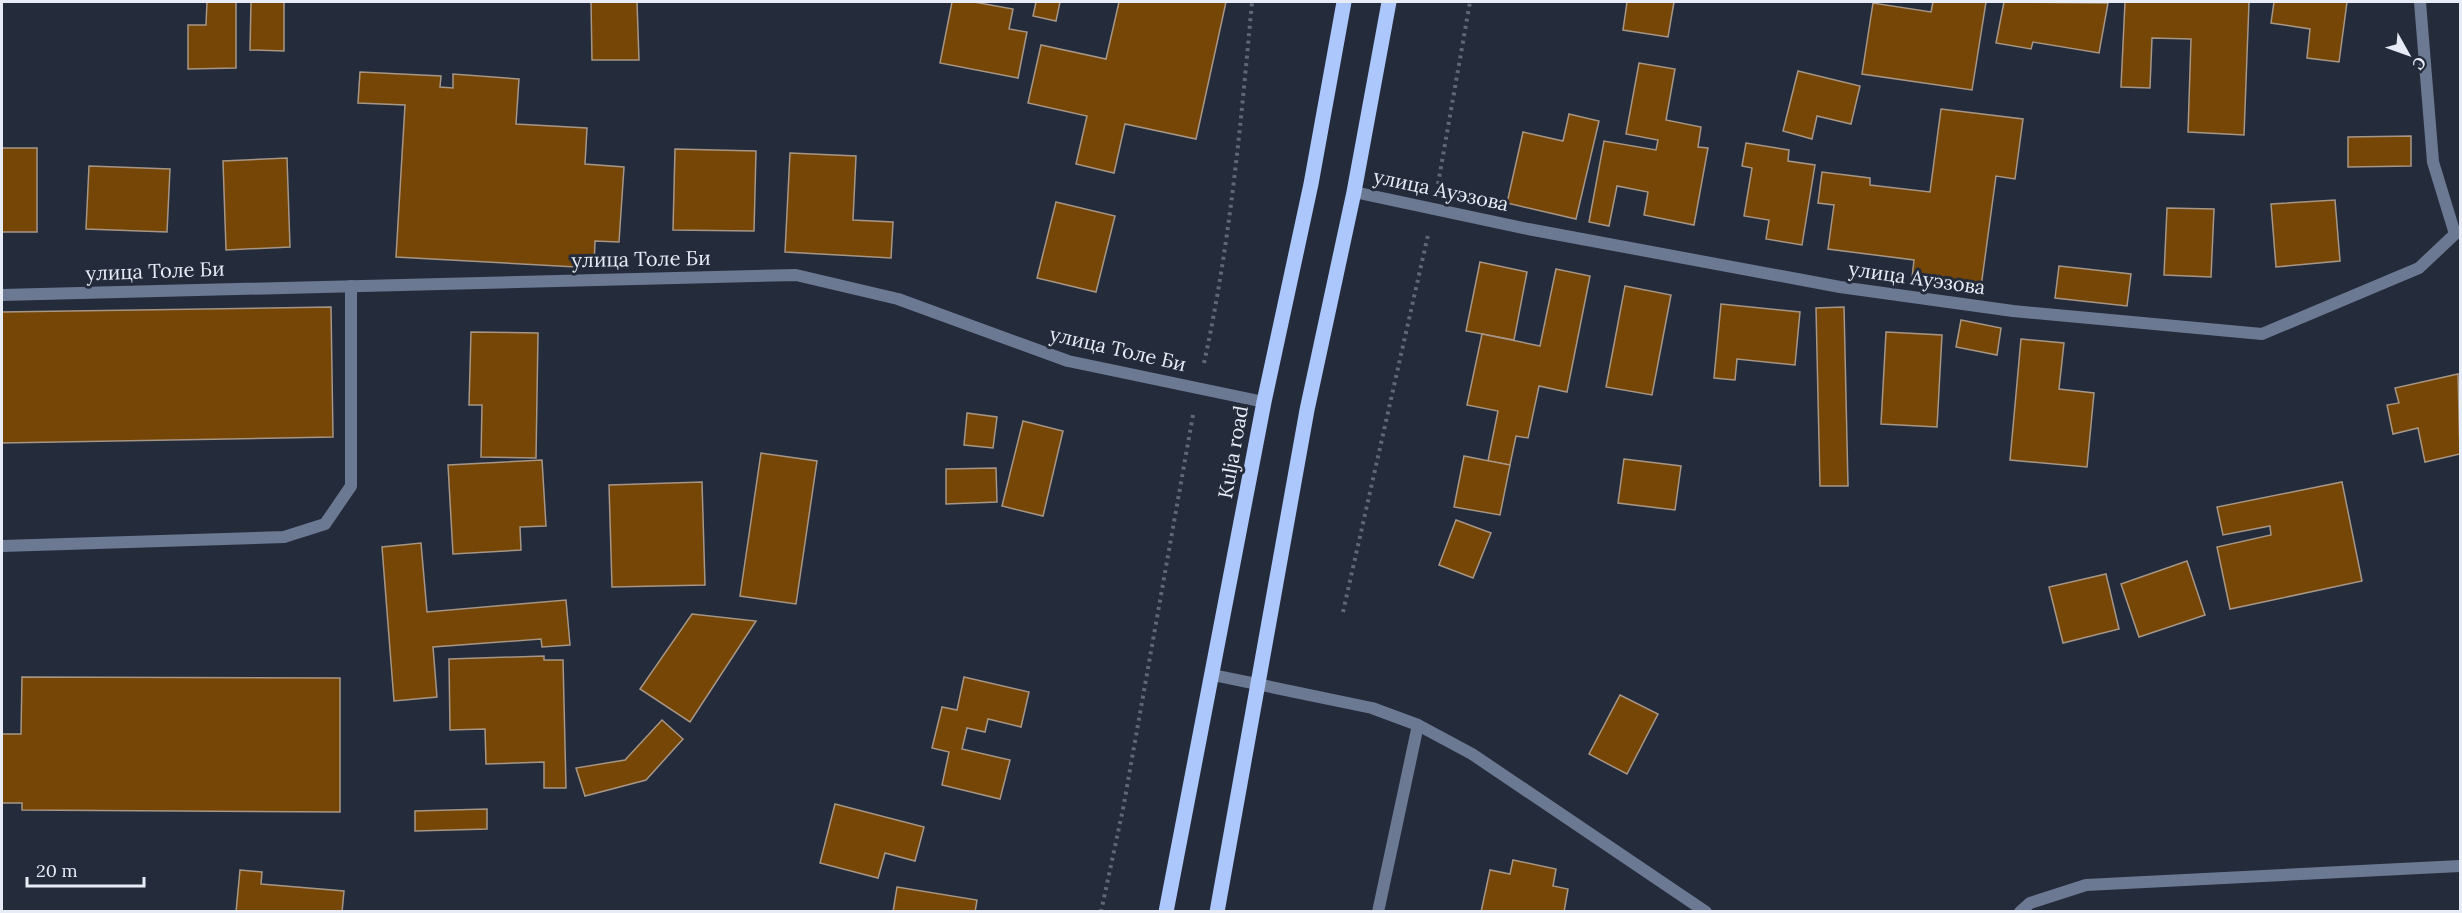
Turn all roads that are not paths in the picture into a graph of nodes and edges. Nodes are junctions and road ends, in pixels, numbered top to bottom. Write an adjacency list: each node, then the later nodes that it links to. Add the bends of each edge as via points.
1 (1344, 2): 8 (main road, Kulja road, via 1311,184)
2 (1389, 2): 4 (main road)
3 (2420, 2): 5 (street, via 2433,162)
4 (1354, 192): 5 (street, улица Ауэзова, via 1528,229 1840,286 2013,311 2262,334 2419,268); 11 (main road)
5 (2458, 235)
6 (351, 286): 7 (street, улица Толе Би); 8 (street, улица Толе Би, via 796,274 898,299 1068,361); 9 (street, via 351,486 325,524 284,537)
7 (2, 295)
8 (1264, 402): 10 (main road, Kulja road)
9 (2, 546)
10 (1214, 675): 11 (street); 14 (main road, Kulja road)
11 (1257, 684): 12 (street, via 1372,708); 15 (main road)
12 (1418, 725): 16 (street); 17 (street, via 1472,754)
13 (2460, 866): 18 (street, via 2086,885 2030,903)
14 (1166, 912)
15 (1217, 912)
16 (1378, 912)
17 (1706, 912)
18 (2020, 912)

